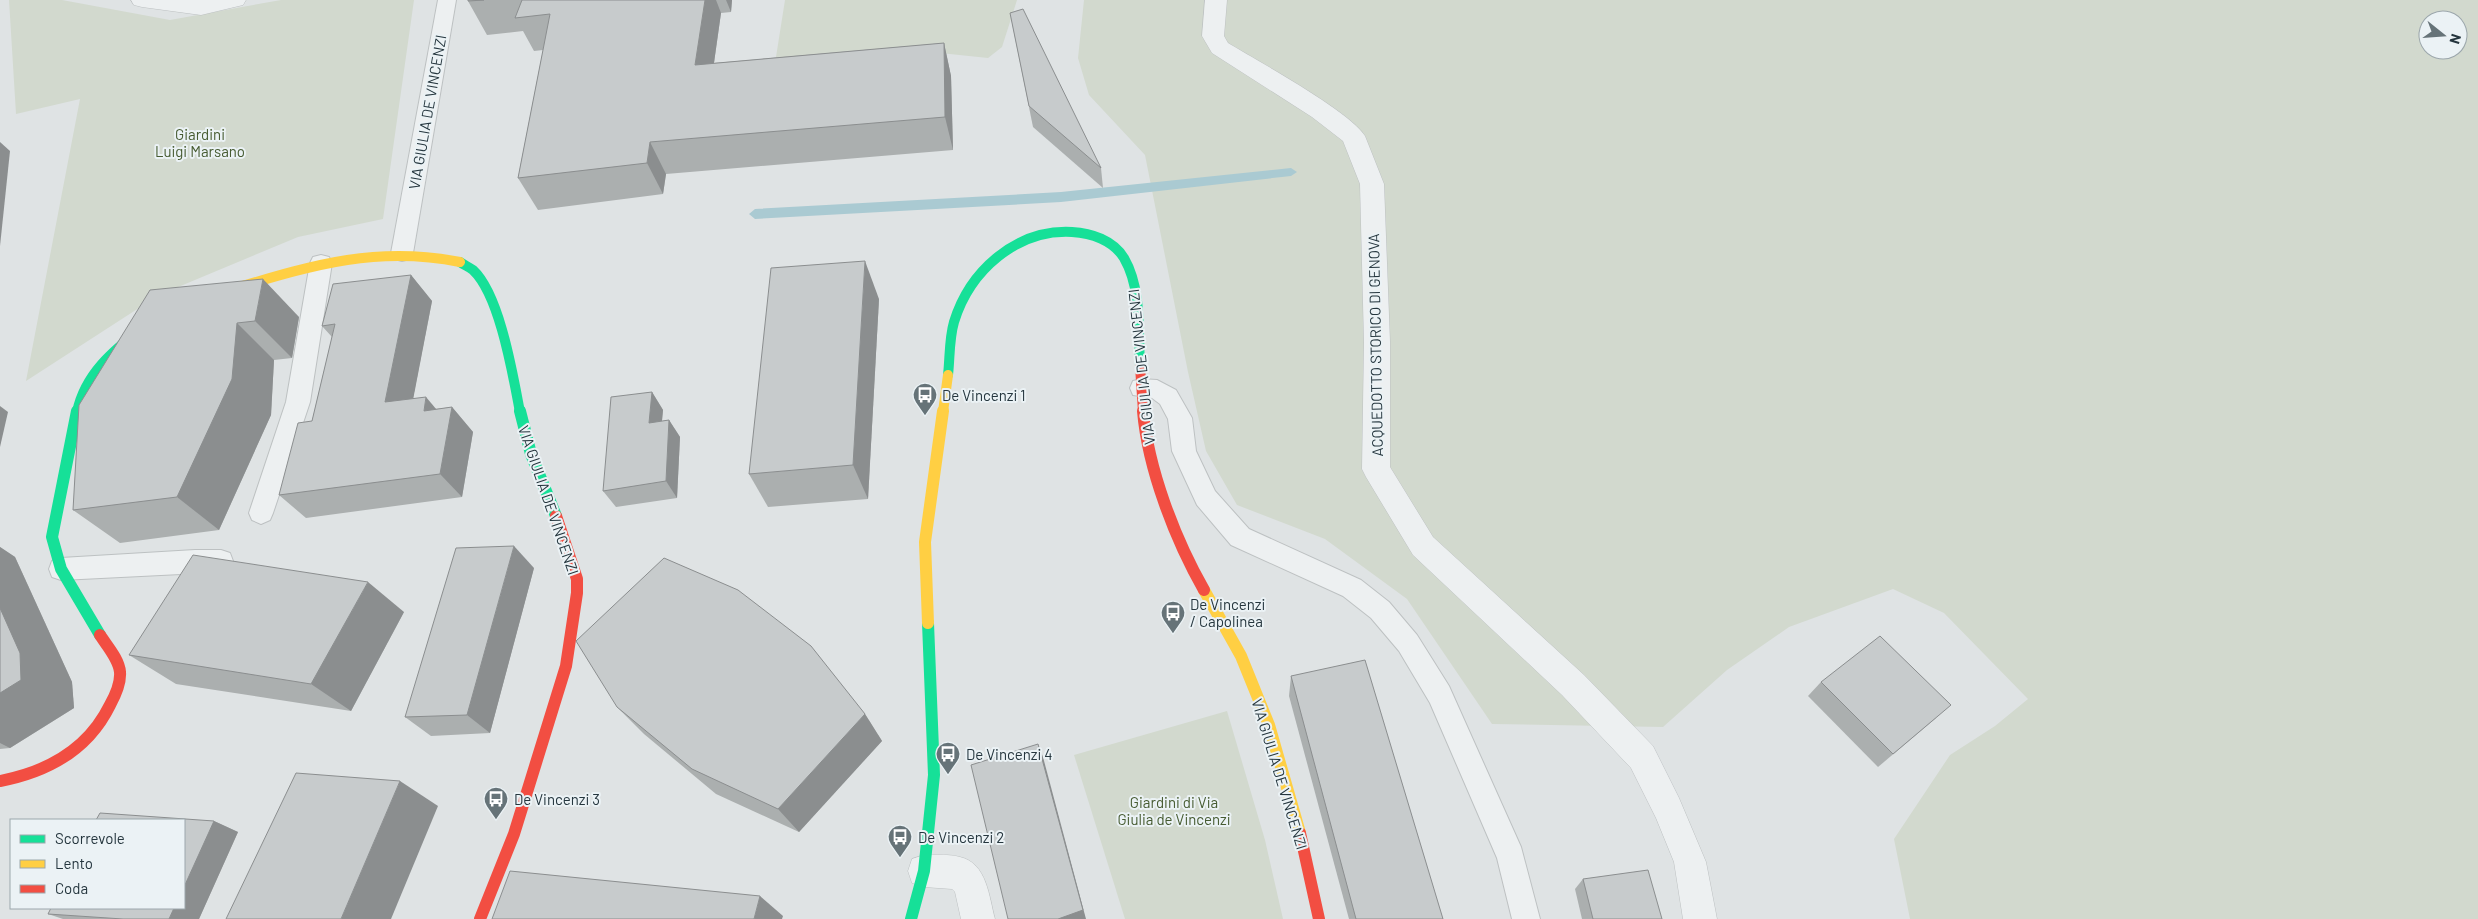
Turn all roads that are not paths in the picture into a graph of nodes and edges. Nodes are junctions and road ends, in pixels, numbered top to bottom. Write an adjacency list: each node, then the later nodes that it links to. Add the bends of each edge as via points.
1 (142, 0): 2 (street, via 201,8)
2 (234, 0)
3 (447, 0): 5 (lane, VIA GIULIA DE VINCENZI)
4 (1216, 0): 20 (street, ACQUEDOTTO STORICO DI GENOVA, via 1213,36 1220,48 1320,111 1353,136 1372,184 1377,342 1376,469 1423,546 1573,685 1642,757 1690,862)
5 (402, 253): 6 (street, VIA GIULIA DE VINCENZI); 15 (street, VIA GIULIA DE VINCENZI, via 451,258 475,270 504,336 525,436 577,579 566,666 514,834)
6 (321, 263): 7 (street, VIA GIULIA DE VINCENZI); 10 (lane, via 298,402)
7 (218, 293)
8 (156, 321): 12 (street, via 139,330 104,359 80,398 52,537)
9 (1141, 388): 14 (street, VIA GIULIA DE VINCENZI, via 1135,288 1127,263 1115,246 1093,234 1067,230 1031,234 996,256 977,278 956,316 925,542 934,775); 18 (street, VIA GIULIA DE VINCENZI, via 1151,460 1186,558 1241,656 1269,725 1299,830); 19 (lane, via 1157,389 1168,397 1180,418 1184,451 1206,498 1240,537 1352,588 1380,610 1408,643 1440,695 1511,857)
10 (261, 513)
11 (223, 562): 12 (lane, via 195,560)
12 (61, 569): 13 (street, via 120,669 120,684 102,722 70,754 35,774 19,780)
13 (0, 781)
14 (924, 871): 16 (street, VIA GIULIA DE VINCENZI); 17 (street, via 960,873 970,884)
15 (480, 919)
16 (911, 919)
17 (978, 919)
18 (1319, 919)
19 (1526, 919)
20 (1700, 919)

